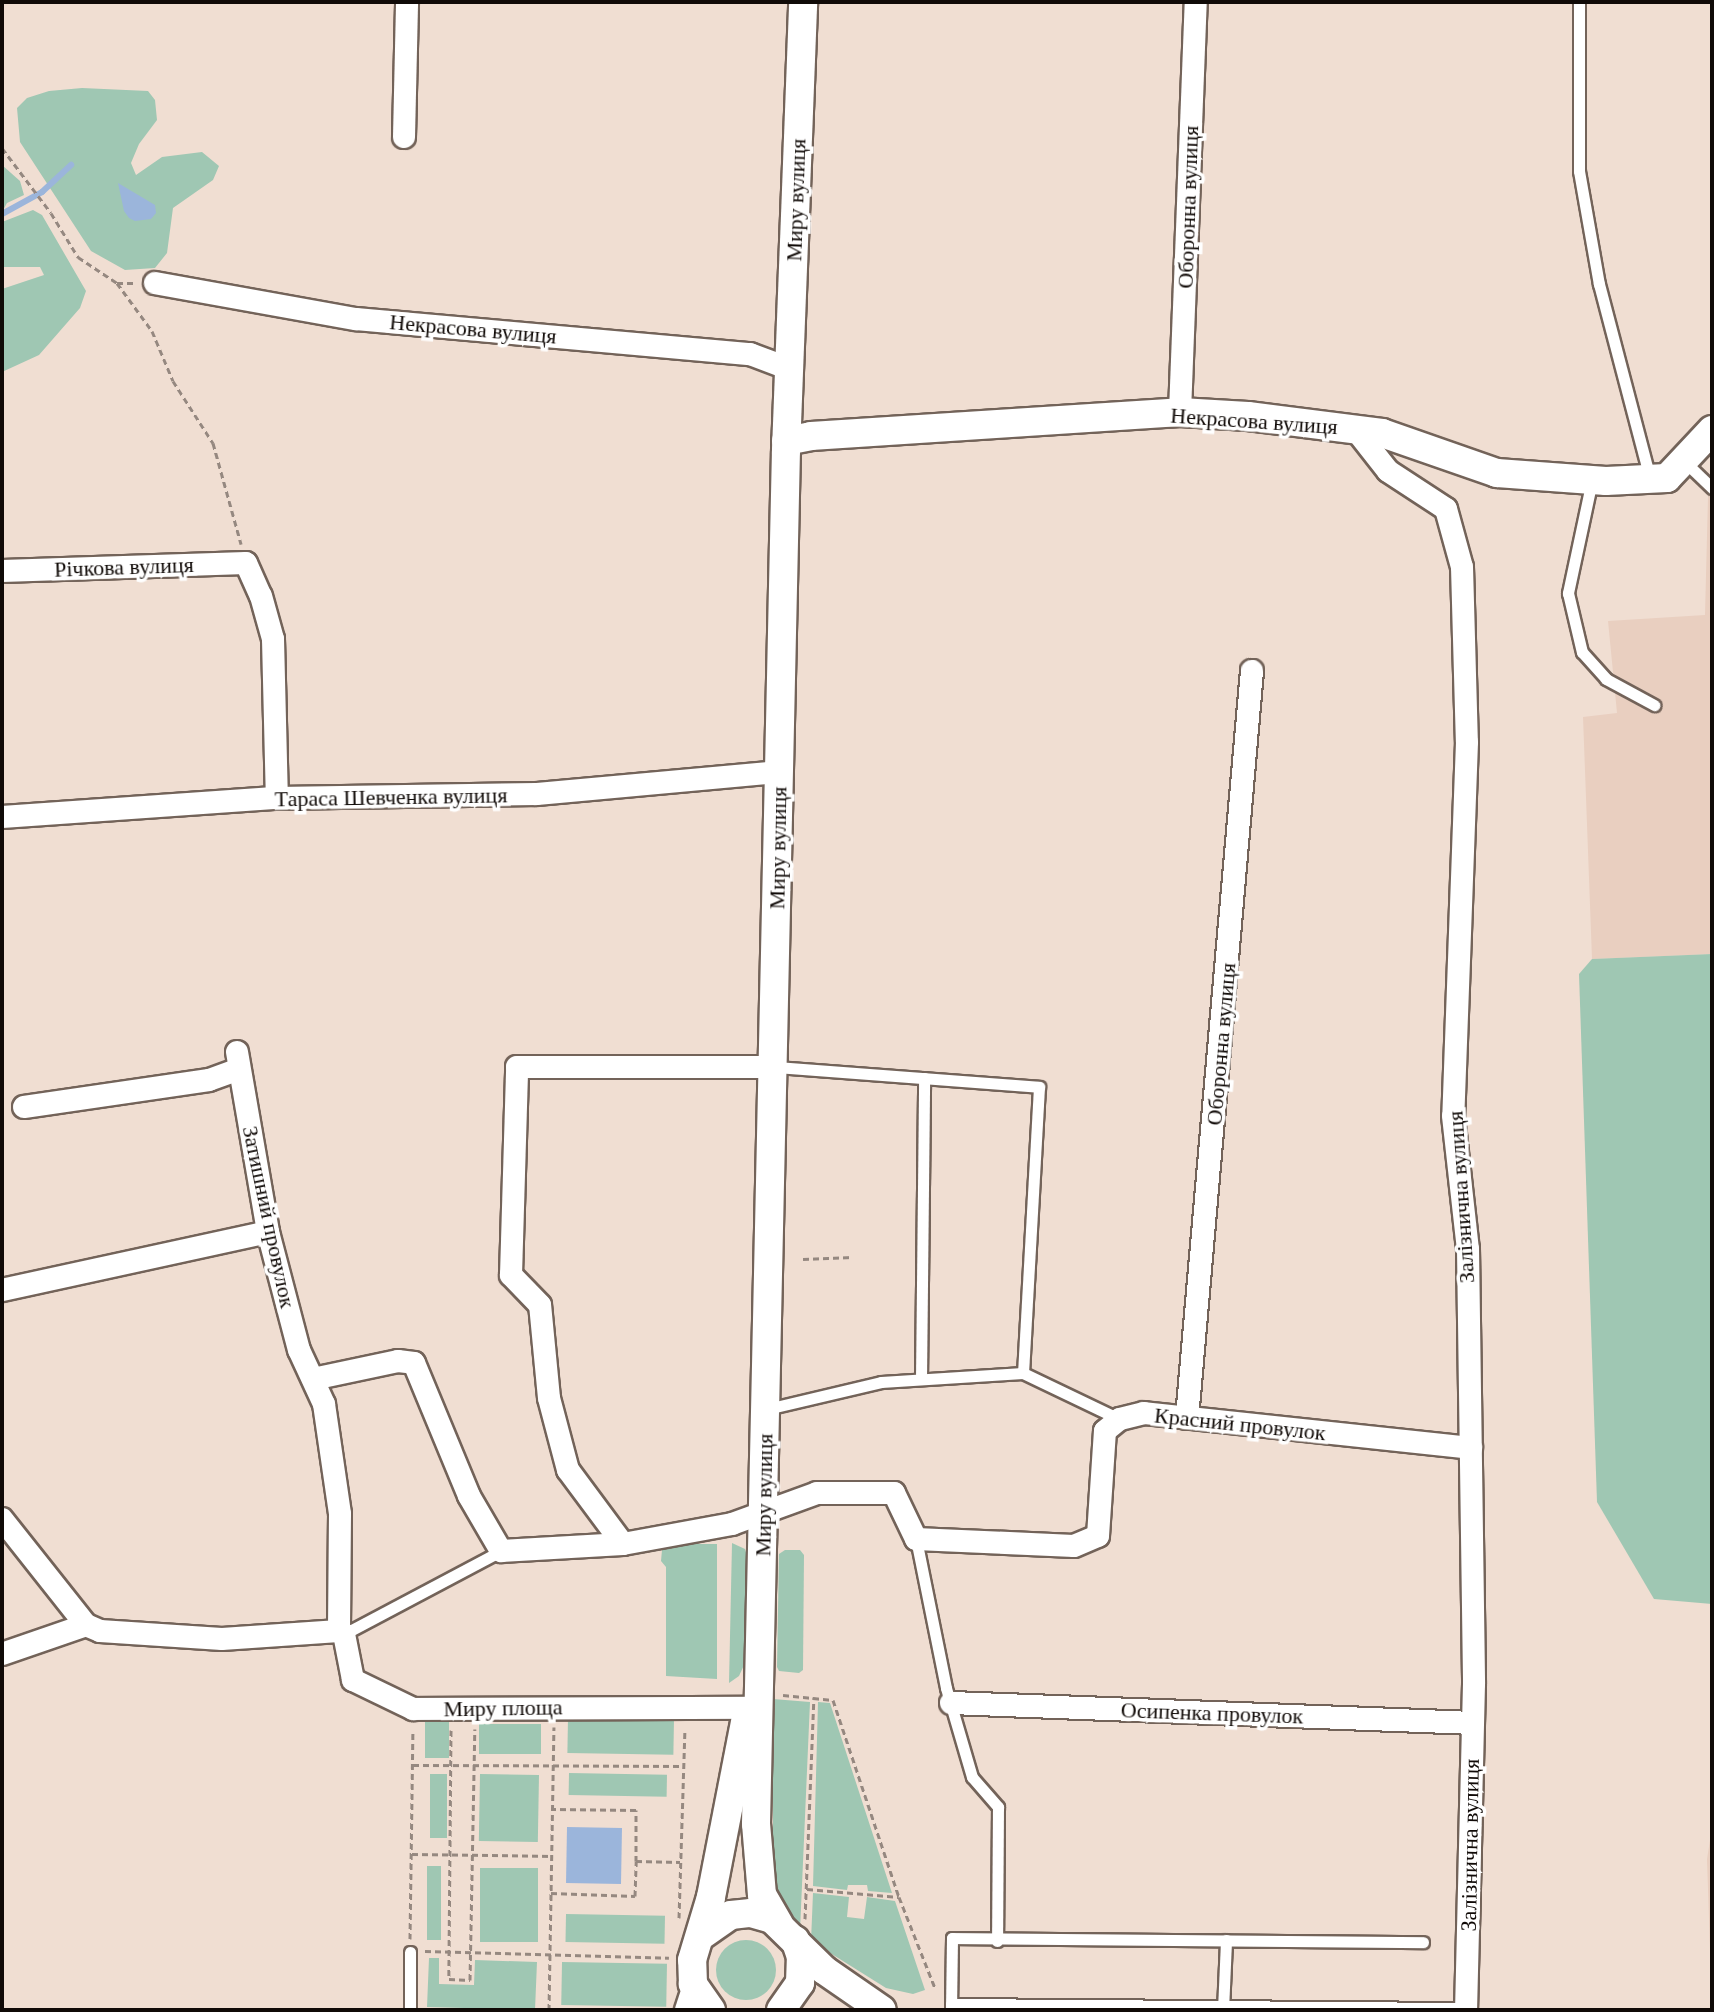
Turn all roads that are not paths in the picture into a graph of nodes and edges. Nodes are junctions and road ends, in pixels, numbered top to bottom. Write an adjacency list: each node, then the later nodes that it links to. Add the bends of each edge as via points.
1 (407, 2): 5 (street)
2 (803, 2): 7 (street, Миру вулиця)
3 (1196, 2): 8 (street, Оборонна вулиця)
4 (1579, 2): 12 (lane, via 1579,171 1606,315)
5 (404, 137)
6 (155, 283): 7 (street, Некрасова вулиця, via 356,319 750,354)
7 (790, 369): 11 (street, Миру вулиця)
8 (1180, 412): 9 (street, Некрасова вулиця); 11 (street, Некрасова вулиця)
9 (1355, 429): 13 (street, Некрасова вулиця, via 1382,433 1497,473); 32 (street, Залізнична вулиця, via 1388,471 1446,509 1462,567 1467,742 1453,1116 1468,1249)
10 (1712, 430): 12 (street)
11 (786, 441): 18 (street, Миру вулиця)
12 (1667, 473): 13 (street, Некрасова вулиця); 14 (lane)
13 (1592, 480): 17 (lane, via 1568,593 1582,652 1606,679)
14 (1712, 488)
15 (2, 571): 19 (street, Річкова вулиця, via 246,563 273,639)
16 (1252, 671): 30 (street, Оборонна вулиця)
17 (1654, 705)
18 (780, 772): 19 (street, Тараса Шевченка вулиця, via 537,794); 21 (street, Миру вулиця)
19 (277, 798): 20 (street, Тараса Шевченка вулиця)
20 (2, 817)
21 (774, 1067): 22 (lane); 29 (street, Миру вулиця); 36 (street, via 517,1067 511,1275 540,1305 549,1398 568,1470)
22 (924, 1078): 26 (lane, via 1039,1087); 28 (lane)
23 (24, 1107): 24 (street, Затишний провулок, via 209,1080 238,1060)
24 (268, 1232): 25 (street); 27 (street, Затишний провулок, via 299,1350)
25 (2, 1290)
26 (1023, 1373): 28 (lane); 31 (lane)
27 (313, 1379): 37 (street, via 398,1361 414,1363 469,1496); 39 (street, Затишний провулок, via 324,1404 340,1514)
28 (921, 1379): 29 (lane, via 881,1382)
29 (766, 1409): 33 (street, Миру вулиця)
30 (1187, 1418): 31 (street, Красний провулок, via 1144,1413); 32 (street, Красний провулок)
31 (1120, 1419): 35 (street, via 1105,1431 1098,1536 1074,1546)
32 (1471, 1448): 43 (street, Залізнична вулиця)
33 (763, 1514): 35 (street, via 817,1493 894,1493); 36 (street); 41 (street, Миру вулиця)
34 (2, 1519): 38 (street)
35 (916, 1539): 42 (lane)
36 (623, 1544): 37 (street)
37 (501, 1551): 39 (lane)
38 (86, 1625): 39 (street, via 100,1631 222,1639); 40 (street)
39 (342, 1632): 41 (street, Миру площа, via 353,1680 413,1709)
40 (2, 1654)
41 (754, 1701): 44 (street); 45 (street, via 762,1895)
42 (951, 1703): 43 (street, Осипенка провулок); 47 (lane, via 972,1777 998,1807)
43 (1473, 1723): 53 (street, Залізнична вулиця)
44 (690, 1933): 45 (street, via 741,1913 762,1915); 50 (street)
45 (793, 1938): 56 (street, via 801,1957 800,1983); 57 (street, via 824,1970)
46 (1226, 1940): 47 (lane); 48 (lane); 52 (lane)
47 (997, 1941): 51 (lane, via 952,1938)
48 (1423, 1942)
49 (410, 1952): 54 (lane)
50 (690, 1998): 55 (street)
51 (951, 2007): 52 (lane)
52 (1224, 2008): 53 (lane)
53 (1466, 2009)
54 (410, 2010)
55 (711, 2010)
56 (781, 2010)
57 (882, 2010)

